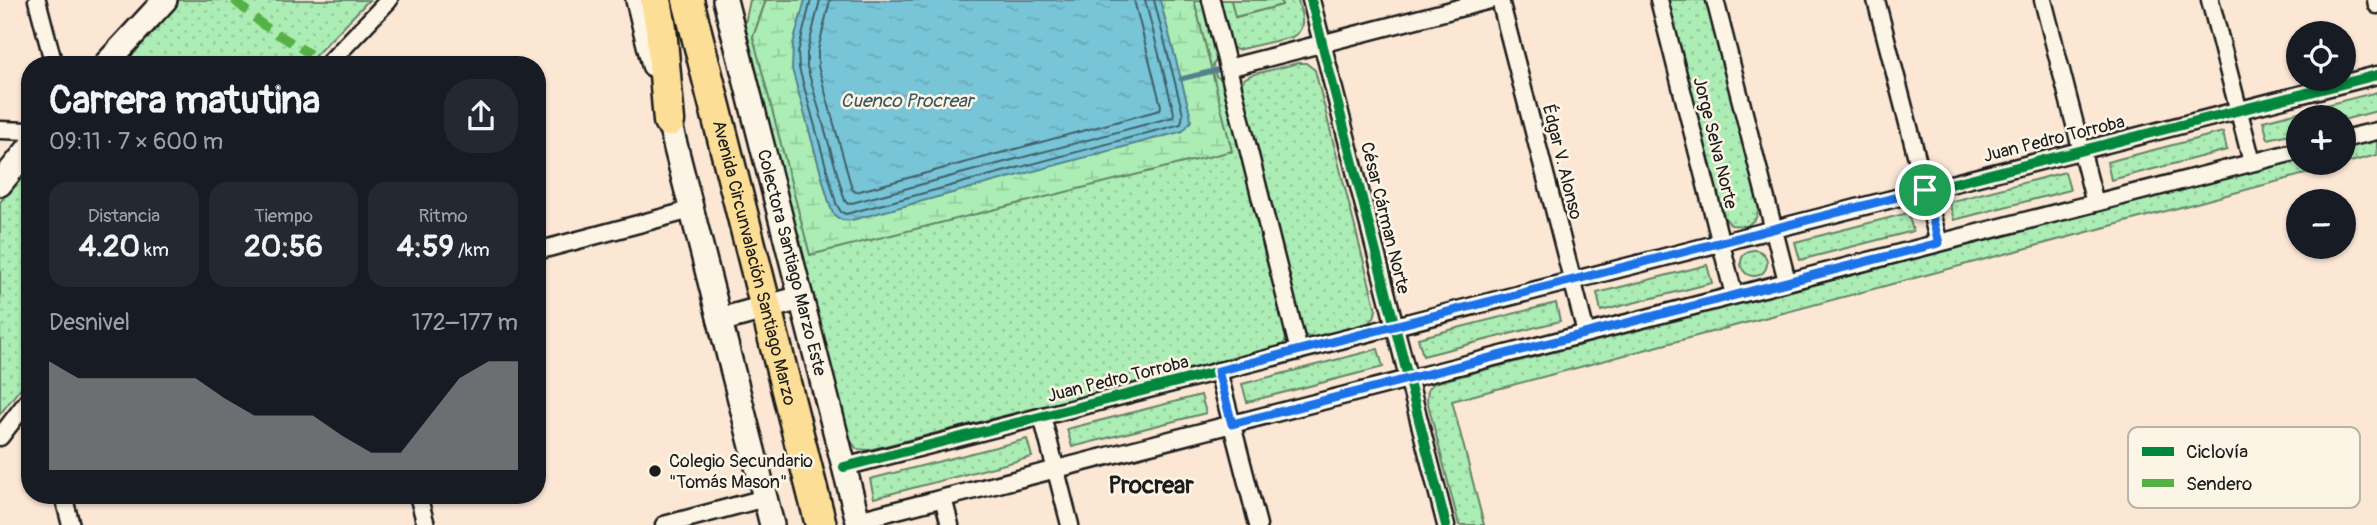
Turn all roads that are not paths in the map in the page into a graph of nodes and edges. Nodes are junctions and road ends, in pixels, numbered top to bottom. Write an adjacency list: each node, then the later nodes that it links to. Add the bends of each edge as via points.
1 (37, 0): 20 (street)
2 (164, 0): 21 (street)
3 (389, 0): 22 (street)
4 (638, 0): 26 (street)
5 (656, 0): 26 (highway)
6 (671, 0): 48 (highway, Avenida Circunvalación Santiago Marzo)
7 (688, 0): 39 (highway, Avenida Circunvalación Santiago Marzo)
8 (702, 0): 39 (highway, via 730,118)
9 (725, 0): 47 (street, Colectora Santiago Marzo Este)
10 (1211, 0): 23 (street)
11 (1311, 0): 19 (street, César Cárman Norte)
12 (1490, 0): 19 (street)
13 (1500, 0): 44 (street, Édgar V. Alonso)
14 (1659, 0): 41 (street, Jorge Selva Norte)
15 (1715, 0): 40 (street, Jorge Selva Norte)
16 (1876, 0): 36 (street)
17 (2043, 0): 31 (street)
18 (2210, 0): 25 (street)
19 (1322, 43): 23 (street); 50 (street, César Cárman Norte)
20 (52, 56)
21 (113, 56)
22 (336, 56)
23 (1228, 68): 52 (street)
24 (2377, 75): 25 (street, Juan Pedro Torroba)
25 (2239, 110): 31 (street, Juan Pedro Torroba); 34 (street)
26 (669, 121): 38 (street)
27 (0, 130): 28 (street)
28 (21, 131)
29 (2377, 131): 30 (street)
30 (2356, 136)
31 (2081, 150): 36 (street, Juan Pedro Torroba); 37 (street)
32 (2286, 154): 34 (street)
33 (21, 158): 35 (street)
34 (2252, 162): 37 (street)
35 (0, 184)
36 (1925, 190): 40 (street, Juan Pedro Torroba); 42 (street)
37 (2095, 203): 42 (street)
38 (691, 210): 43 (street); 49 (street)
39 (744, 223): 48 (highway, Avenida Circunvalación Santiago Marzo)
40 (1774, 229): 41 (street, Juan Pedro Torroba); 45 (street, Jorge Selva Norte)
41 (1721, 243): 44 (street, Juan Pedro Torroba); 46 (street, Jorge Selva Norte)
42 (1939, 243): 45 (street)
43 (546, 249)
44 (1572, 281): 50 (street, Juan Pedro Torroba); 51 (street, Édgar V. Alonso)
45 (1787, 281): 46 (street)
46 (1734, 295): 51 (street)
47 (801, 298): 48 (street); 59 (street, Colectora Santiago Marzo Este)
48 (757, 310): 49 (street); 70 (highway, Avenida Circunvalación Santiago Marzo); 71 (highway, Avenida Circunvalación Santiago Marzo)
49 (720, 320): 61 (street)
50 (1395, 326): 52 (street, Juan Pedro Torroba); 54 (street, César Cárman Norte)
51 (1586, 333): 54 (street)
52 (1299, 351): 53 (street, Juan Pedro Torroba)
53 (1218, 371): 56 (street, Juan Pedro Torroba); 57 (street)
54 (1408, 378): 57 (street); 75 (street, César Cárman Norte)
55 (21, 413): 58 (street)
56 (1042, 416): 59 (street, Juan Pedro Torroba); 60 (street)
57 (1232, 424): 60 (street); 74 (street)
58 (0, 437)
59 (844, 467): 65 (street, Colectora Santiago Marzo Este)
60 (1056, 469): 62 (street); 73 (street)
61 (765, 498): 68 (street); 69 (street)
62 (943, 498): 65 (street); 72 (street)
63 (65, 504): 66 (street)
64 (420, 504): 67 (street)
65 (859, 522)
66 (71, 525)
67 (426, 525)
68 (664, 525)
69 (772, 525)
70 (802, 525)
71 (821, 525)
72 (950, 525)
73 (1070, 525)
74 (1258, 525)
75 (1446, 525)

